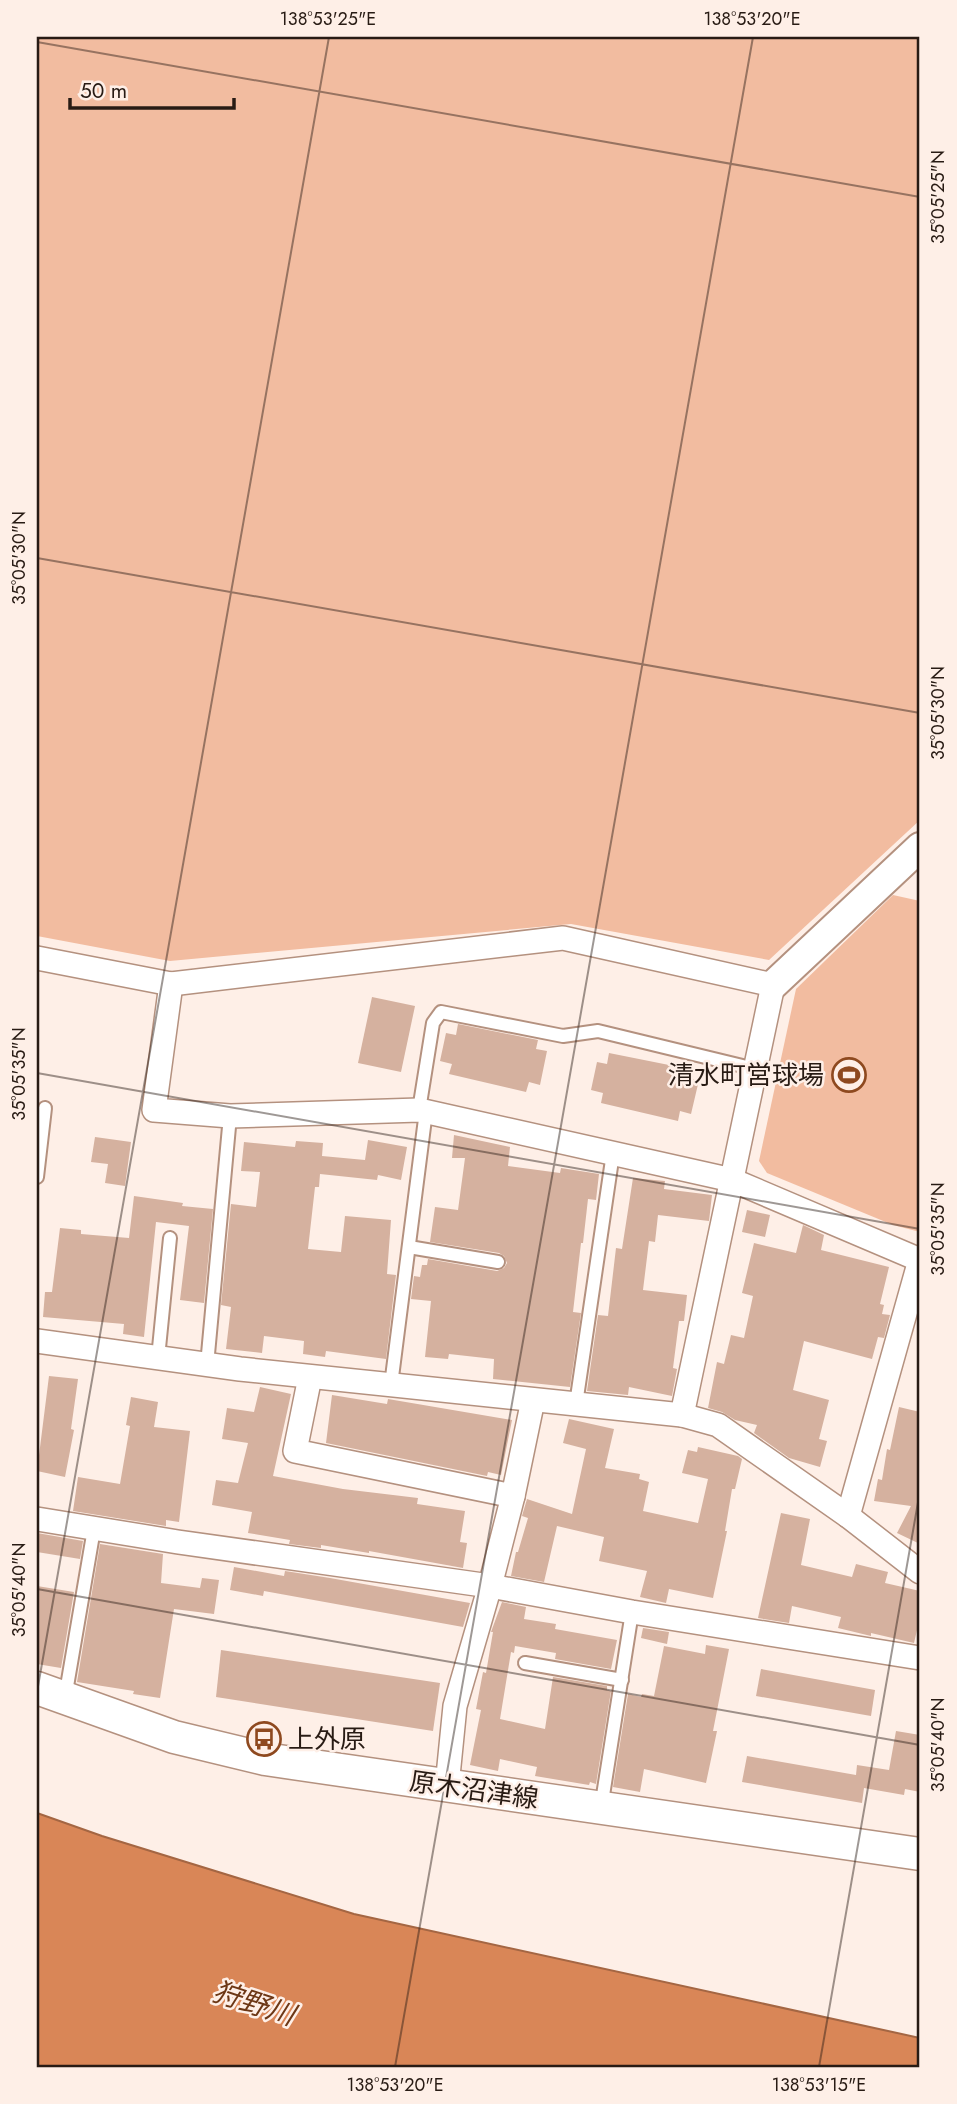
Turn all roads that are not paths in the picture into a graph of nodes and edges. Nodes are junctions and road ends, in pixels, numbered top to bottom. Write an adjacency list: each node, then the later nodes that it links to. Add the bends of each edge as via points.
1 (920, 847): 4 (street)
2 (37, 958): 3 (street)
3 (171, 984): 4 (street, via 563,938); 8 (street, via 154,1110)
4 (773, 985): 5 (street)
5 (755, 1069): 7 (lane, via 598,1031 563,1036 441,1012 433,1023); 11 (street)
6 (45, 1108): 10 (lane)
7 (423, 1111): 8 (street); 9 (street); 13 (lane)
8 (230, 1116): 18 (lane)
9 (612, 1153): 11 (street); 22 (lane)
10 (37, 1177)
11 (732, 1180): 14 (street); 23 (street)
12 (170, 1238): 17 (lane)
13 (409, 1247): 15 (lane); 20 (lane)
14 (920, 1260): 25 (street)
15 (498, 1262)
16 (37, 1341): 17 (street)
17 (158, 1358): 18 (street)
18 (207, 1365): 19 (street)
19 (310, 1377): 20 (street); 24 (street, via 295,1451)
20 (391, 1385): 21 (street)
21 (533, 1400): 22 (street); 24 (street)
22 (576, 1404): 23 (street)
23 (682, 1415): 25 (street, via 718,1425)
24 (513, 1496): 29 (street)
25 (848, 1516): 28 (street)
26 (37, 1519): 27 (street)
27 (94, 1529): 29 (street); 34 (lane)
28 (920, 1572)
29 (490, 1586): 30 (street); 35 (street, via 455,1706)
30 (632, 1612): 31 (street); 33 (lane)
31 (920, 1658)
32 (525, 1663): 33 (lane)
33 (622, 1680): 36 (lane)
34 (51, 1693): 35 (main road, 原木沼津線, via 174,1737 265,1759)
35 (447, 1786): 36 (main road, 原木沼津線)
36 (601, 1808): 37 (main road, 原木沼津線)
37 (920, 1854)

